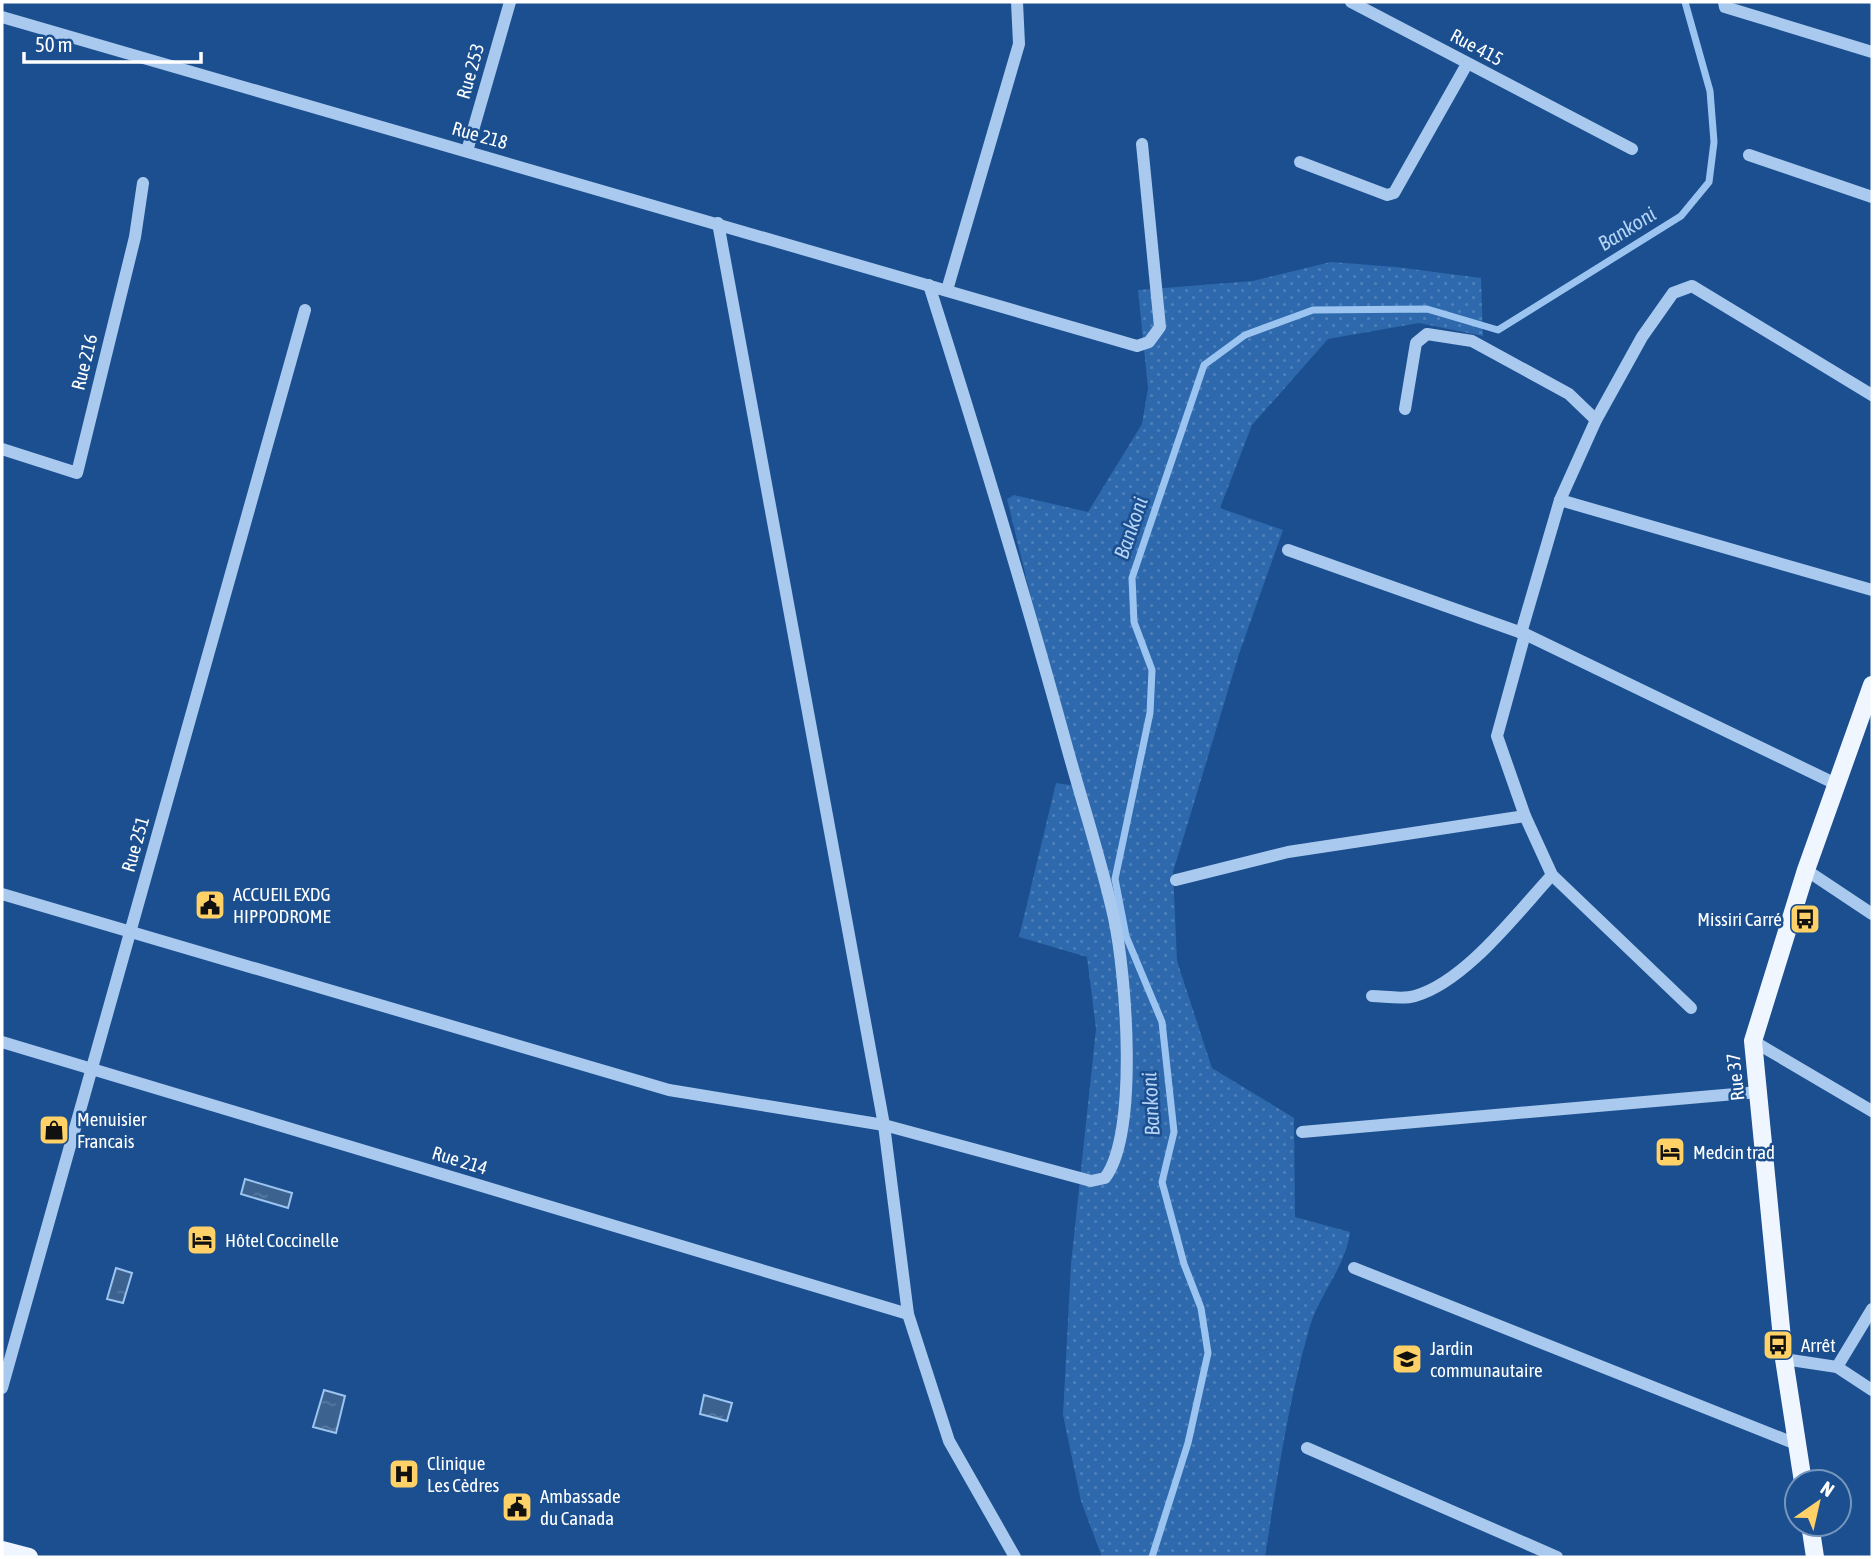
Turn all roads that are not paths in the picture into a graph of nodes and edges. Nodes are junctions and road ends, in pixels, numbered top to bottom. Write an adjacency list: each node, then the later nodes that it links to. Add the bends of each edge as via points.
1 (510, 2): 10 (street, Rue 253)
2 (1017, 2): 17 (street, via 1018,44)
3 (1351, 2): 7 (street, Rue 415)
4 (1724, 2): 6 (street, via 1726,7)
5 (2, 17): 10 (street, Rue 218)
6 (1872, 51)
7 (1467, 64): 9 (street, Rue 415); 12 (street, via 1394,193 1387,195)
8 (1142, 144): 17 (street, Rue 218, via 1160,327 1149,342 1137,346)
9 (1632, 149)
10 (467, 151): 15 (street, Rue 218)
11 (1749, 155): 14 (street)
12 (1300, 162)
13 (143, 183): 22 (street, Rue 216, via 135,237 77,473)
14 (1872, 197)
15 (718, 223): 16 (street, Rue 218); 43 (street)
16 (929, 285): 17 (street, Rue 218); 43 (street, via 1007,530 1114,920 1124,999 1125,1118 1113,1167 1105,1178 1091,1181)
17 (947, 290)
18 (305, 310): 35 (street, Rue 251)
19 (1872, 394): 21 (street, via 1692,286 1673,293)
20 (1405, 409): 21 (street, via 1416,343 1427,334 1472,341 1569,394)
21 (1596, 420): 23 (street)
22 (2, 449)
23 (1560, 500): 25 (street); 26 (street)
24 (1288, 550): 26 (street)
25 (1872, 590)
26 (1523, 633): 28 (street); 29 (street, via 1497,736)
27 (1872, 685): 28 (main road, Rue 37)
28 (1836, 783): 30 (main road, Rue 37)
29 (1525, 817): 31 (street); 32 (street, via 1288,852)
30 (1806, 870): 34 (street); 38 (main road, Rue 37)
31 (1552, 875): 36 (street, via 1486,946 1446,981 1414,997); 37 (street)
32 (1176, 880)
33 (2, 894): 35 (street)
34 (1872, 914)
35 (130, 932): 40 (street, Rue 251); 43 (street, via 669,1090)
36 (1371, 996)
37 (1691, 1008)
38 (1753, 1041): 41 (main road, Rue 37); 42 (street)
39 (2, 1042): 40 (street, Rue 214)
40 (92, 1069): 47 (street, Rue 214); 50 (street, Rue 251)
41 (1758, 1092): 44 (street); 48 (main road, Rue 37)
42 (1872, 1111)
43 (884, 1125): 47 (street)
44 (1302, 1132)
45 (1354, 1268): 52 (street)
46 (1872, 1309): 49 (street)
47 (908, 1314): 58 (street, via 949,1441)
48 (1784, 1359): 49 (street); 52 (main road, Rue 37)
49 (1837, 1367): 51 (street)
50 (2, 1388)
51 (1872, 1390)
52 (1796, 1444): 54 (main road, Rue 37)
53 (1307, 1448): 59 (street)
54 (1800, 1468)
55 (1812, 1538): 60 (main road)
56 (2, 1550): 57 (main road)
57 (29, 1557)
58 (1015, 1557)
59 (1557, 1557)
60 (1815, 1557)

